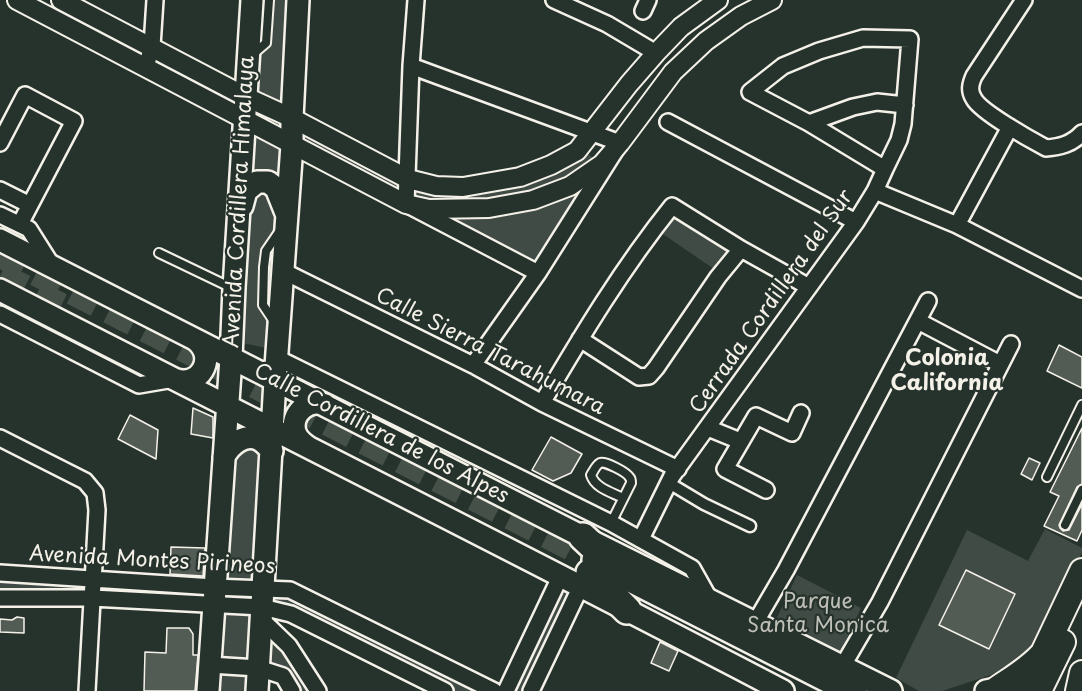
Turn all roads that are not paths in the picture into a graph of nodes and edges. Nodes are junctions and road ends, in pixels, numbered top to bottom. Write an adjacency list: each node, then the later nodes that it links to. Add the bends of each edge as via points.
1 (17, 0): 12 (street)
2 (155, 0): 13 (street)
3 (252, 0): 15 (main road, Avenida Cordillera Himalaya)
4 (269, 0): 15 (lane, via 266,43)
5 (298, 0): 20 (main road)
6 (416, 0): 16 (street)
7 (554, 0): 14 (street, via 607,24)
8 (718, 0): 14 (street, via 681,27)
9 (772, 0): 28 (street, via 741,16 673,72)
10 (66, 1): 12 (street); 13 (street)
11 (1020, 1): 24 (street, via 970,85 975,102)
12 (63, 24): 17 (street)
13 (152, 46): 17 (street); 18 (street)
14 (656, 53): 25 (street)
15 (248, 57): 18 (main road, Avenida Cordillera Himalaya)
16 (411, 66): 25 (street); 31 (street)
17 (146, 67): 21 (street)
18 (246, 97): 20 (street); 21 (main road, Avenida Cordillera Himalaya)
19 (905, 105): 23 (street, via 877,102); 23 (street, via 910,39 863,38 783,66 750,92); 30 (street, via 899,140)
20 (292, 118): 29 (main road); 31 (street)
21 (244, 120): 29 (street); 39 (main road, Avenida Cordillera Himalaya)
22 (668, 122): 38 (street)
23 (809, 123): 30 (street)
24 (1010, 127): 26 (street, via 1046,148); 41 (street)
25 (593, 132): 28 (street); 31 (street, via 577,151 520,177 463,187)
26 (1080, 140)
27 (0, 142): 35 (street, via 25,95 74,121)
28 (620, 143): 34 (street, via 602,164 570,186 533,200 489,208 429,209); 47 (street)
29 (292, 145): 34 (street); 37 (main road)
30 (885, 169): 33 (street)
31 (408, 179): 34 (street)
32 (0, 190): 35 (street)
33 (875, 192): 38 (street, Cerrada Cordillera del Sur); 41 (street, Cerrada Cordillera del Sur)
34 (406, 204): 47 (street)
35 (30, 205): 40 (street)
36 (0, 215): 40 (street)
37 (286, 217): 39 (main road, via 276,188 268,182 257,182 246,191); 46 (main road); 55 (lane, via 266,251 264,267 263,305)
38 (856, 222): 49 (street, Cerrada Cordillera del Sur)
39 (238, 223): 48 (main road, Avenida Cordillera Himalaya)
40 (20, 225): 45 (street, via 30,229)
41 (957, 225): 50 (street, Cerrada Cordillera del Sur)
42 (0, 240): 45 (main road, Calle Cordillera de los Alpes)
43 (741, 249): 49 (street); 56 (street, via 649,376 639,377); 56 (street, via 672,206)
44 (159, 253): 48 (lane)
45 (53, 267): 57 (main road, Calle Cordillera de los Alpes)
46 (283, 271): 55 (main road); 62 (street, Calle Sierra Tarahumara)
47 (538, 273): 62 (street)
48 (234, 288): 59 (main road, Avenida Cordillera Himalaya)
49 (808, 288): 70 (street, Cerrada Cordillera del Sur)
50 (1082, 289)
51 (0, 290): 63 (main road, Calle Cordillera de los Alpes)
52 (928, 302): 54 (street)
53 (0, 314): 63 (street, via 139,385)
54 (918, 321): 61 (street); 99 (street)
55 (279, 329): 60 (main road)
56 (580, 339): 65 (street)
57 (196, 340): 59 (main road, Calle Cordillera de los Alpes); 63 (main road, via 205,353 202,371 187,381)
58 (1011, 344): 61 (street)
59 (231, 358): 64 (main road, Calle Cordillera de los Alpes); 68 (main road, Avenida Cordillera Himalaya)
60 (284, 361): 64 (main road); 82 (street, Calle Cordillera de los Alpes)
61 (1000, 364): 104 (street, via 880,602)
62 (473, 365): 65 (street, Calle Sierra Tarahumara)
63 (174, 379): 68 (main road, Calle Cordillera de los Alpes)
64 (275, 380): 66 (main road, Calle Cordillera de los Alpes); 72 (main road)
65 (542, 403): 76 (street, Calle Sierra Tarahumara)
66 (325, 405): 74 (main road, via 304,406 295,420 295,433); 85 (main road, Calle Cordillera de los Alpes)
67 (1082, 405): 77 (lane)
68 (227, 406): 72 (main road, Calle Cordillera de los Alpes); 75 (main road, Avenida Cordillera Himalaya)
69 (801, 413): 73 (street, via 792,433 756,416)
70 (708, 428): 73 (street); 76 (street, Cerrada Cordillera del Sur)
71 (0, 438): 91 (street, via 85,481 95,493)
72 (272, 440): 74 (main road, Calle Cordillera de los Alpes); 75 (main road, via 242,439 230,447); 98 (main road)
73 (740, 441): 79 (street, via 725,469)
74 (310, 449): 90 (main road, Calle Cordillera de los Alpes)
75 (224, 458): 93 (main road, Avenida Cordillera Himalaya)
76 (678, 469): 78 (street, Cerrada Cordillera del Sur)
77 (1047, 477)
78 (669, 483): 84 (street); 86 (street, Cerrada Cordillera del Sur)
79 (766, 490)
80 (1082, 490): 83 (lane)
81 (623, 498): 81 (lane, via 631,483 627,474 606,463 598,465 591,475 593,482); 82 (lane)
82 (611, 523): 86 (street, Calle Cordillera de los Alpes)
83 (1065, 525)
84 (750, 526)
85 (583, 537): 92 (highway, via 603,555); 96 (main road, Calle Cordillera de los Alpes)
86 (640, 539): 96 (street, Calle Cordillera de los Alpes, via 692,568)
87 (1082, 571): 106 (highway, via 1043,652 1028,668)
88 (0, 573): 91 (street, Avenida Montes Pirineos)
89 (589, 573): 90 (main road, Calle Cordillera de los Alpes); 92 (highway, Calle Cordillera de los Alpes); 115 (street)
90 (561, 575): 114 (street)
91 (93, 580): 93 (street, Avenida Montes Pirineos); 95 (street)
92 (628, 589): 104 (highway, Calle Cordillera de los Alpes); 105 (main road, Calle Cordillera de los Alpes); 116 (highway, Calle Cordillera de los Alpes)
93 (214, 596): 95 (street, Avenida Montes Pirineos); 98 (street, Avenida Montes Pirineos); 101 (main road, Avenida Cordillera Himalaya)
94 (0, 598): 95 (street, Avenida Montes Pirineos)
95 (92, 598): 107 (street)
96 (710, 600): 99 (main road, Calle Cordillera de los Alpes)
97 (1082, 602): 119 (highway)
98 (262, 605): 102 (main road); 111 (street); 112 (street, Avenida Montes Pirineos, via 291,614); 113 (street, Avenida Montes Pirineos, via 290,590)
99 (755, 622): 104 (main road, Calle Cordillera de los Alpes)
100 (1082, 638): 120 (highway)
101 (210, 665): 102 (street); 108 (main road, Avenida Cordillera Himalaya)
102 (258, 668): 109 (main road); 110 (street, via 282,676)
103 (1082, 673): 121 (highway)
104 (848, 679): 117 (main road, Calle Cordillera de los Alpes)
105 (776, 689)
106 (992, 689): 118 (main road)
107 (87, 691)
108 (208, 691)
109 (257, 691)
110 (292, 691)
111 (318, 691)
112 (445, 691)
113 (494, 691)
114 (506, 691)
115 (531, 691)
116 (821, 691)
117 (891, 691)
118 (1032, 691)
119 (1039, 691)
120 (1055, 691)
121 (1078, 691)

